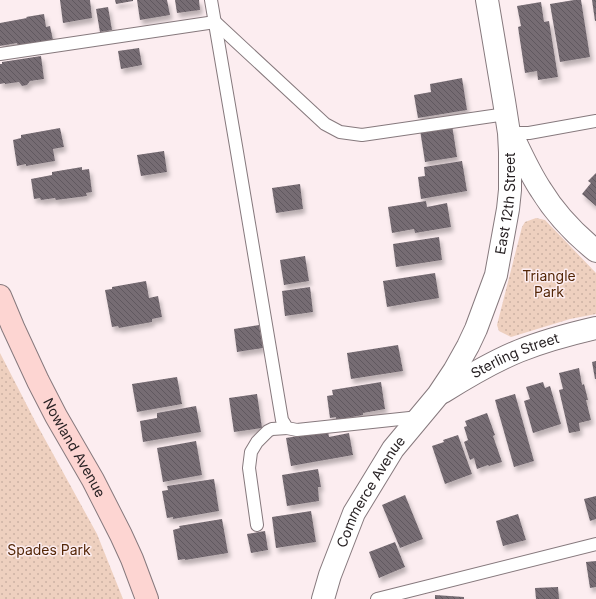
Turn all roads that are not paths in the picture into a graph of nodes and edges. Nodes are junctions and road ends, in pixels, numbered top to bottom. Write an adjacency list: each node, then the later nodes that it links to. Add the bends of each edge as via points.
1 (211, 0): 3 (lane)
2 (487, 0): 6 (street, East 12th Street)
3 (215, 22): 4 (lane); 6 (lane, via 325,124 340,132 362,135); 12 (lane, via 278,400 282,420)
4 (0, 54)
5 (596, 121): 6 (lane, via 529,133)
6 (507, 124): 7 (street, via 544,195 576,234); 10 (street, East 12th Street, via 509,200 496,275 472,338)
7 (596, 251)
8 (0, 296): 15 (main road, Nowland Avenue, via 38,381 121,535)
9 (596, 328): 10 (street, Sterling Street, via 518,351)
10 (438, 395): 11 (street, Commerce Avenue)
11 (420, 417): 12 (lane, via 297,430); 16 (street, Commerce Avenue, via 393,449 354,513)
12 (287, 428): 13 (lane, via 268,431 251,452 249,468)
13 (257, 525)
14 (596, 544): 17 (lane)
15 (147, 599)
16 (323, 599)
17 (377, 599)

